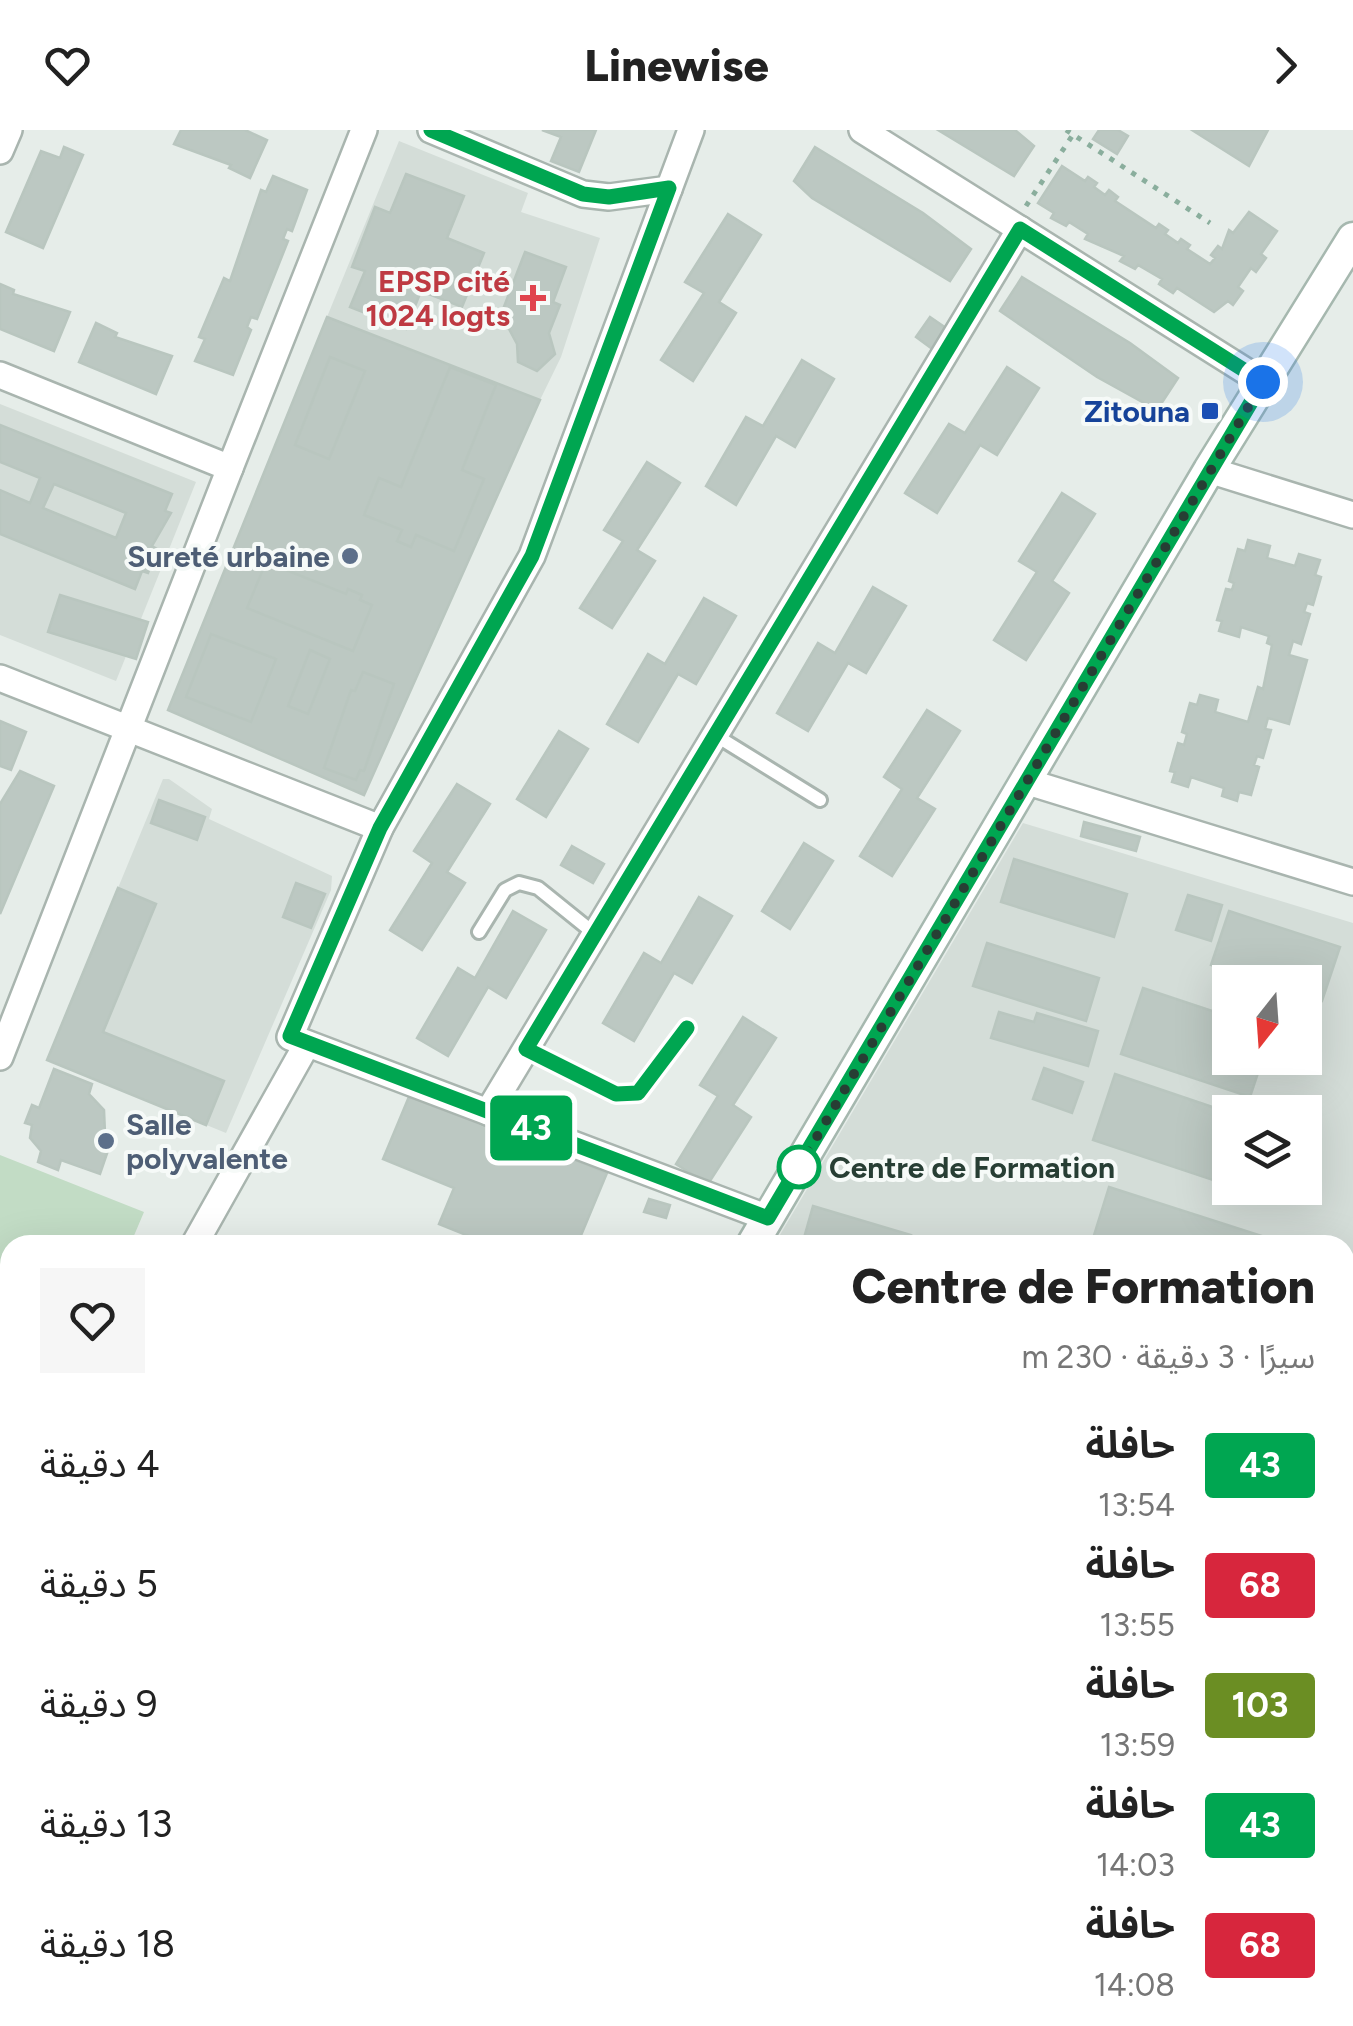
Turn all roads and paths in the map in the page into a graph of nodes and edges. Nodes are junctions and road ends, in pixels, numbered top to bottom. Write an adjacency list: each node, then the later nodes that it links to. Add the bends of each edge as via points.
1 (8, 130): 8 (street)
2 (431, 130): 9 (street, via 583,194)
3 (691, 130): 9 (street)
4 (862, 130): 11 (street)
5 (1066, 130): 6 (path)
6 (1075, 132): 10 (path); 11 (path)
7 (354, 133): 15 (street)
8 (0, 151)
9 (669, 188): 23 (street, via 532,556)
10 (1210, 223)
11 (1017, 227): 14 (street); 20 (street)
12 (1353, 238): 14 (street)
13 (0, 374): 15 (street)
14 (1263, 382): 16 (street)
15 (230, 468): 19 (street)
16 (1209, 470): 17 (street); 21 (street)
17 (1353, 515)
18 (0, 678): 19 (street)
19 (130, 730): 23 (street); 30 (street)
20 (715, 735): 22 (lane); 26 (street)
21 (1028, 782): 24 (street); 32 (street)
22 (820, 800)
23 (380, 828): 28 (street, via 290,1036)
24 (1353, 882)
25 (480, 932): 26 (lane, via 505,890 518,884 538,888)
26 (595, 934): 29 (street)
27 (687, 1028): 29 (lane, via 638,1093 616,1094)
28 (307, 1044): 31 (street); 33 (street)
29 (526, 1049): 31 (street)
30 (0, 1057)
31 (488, 1112): 32 (street)
32 (768, 1218): 34 (street)
33 (200, 1235)
34 (758, 1235)

